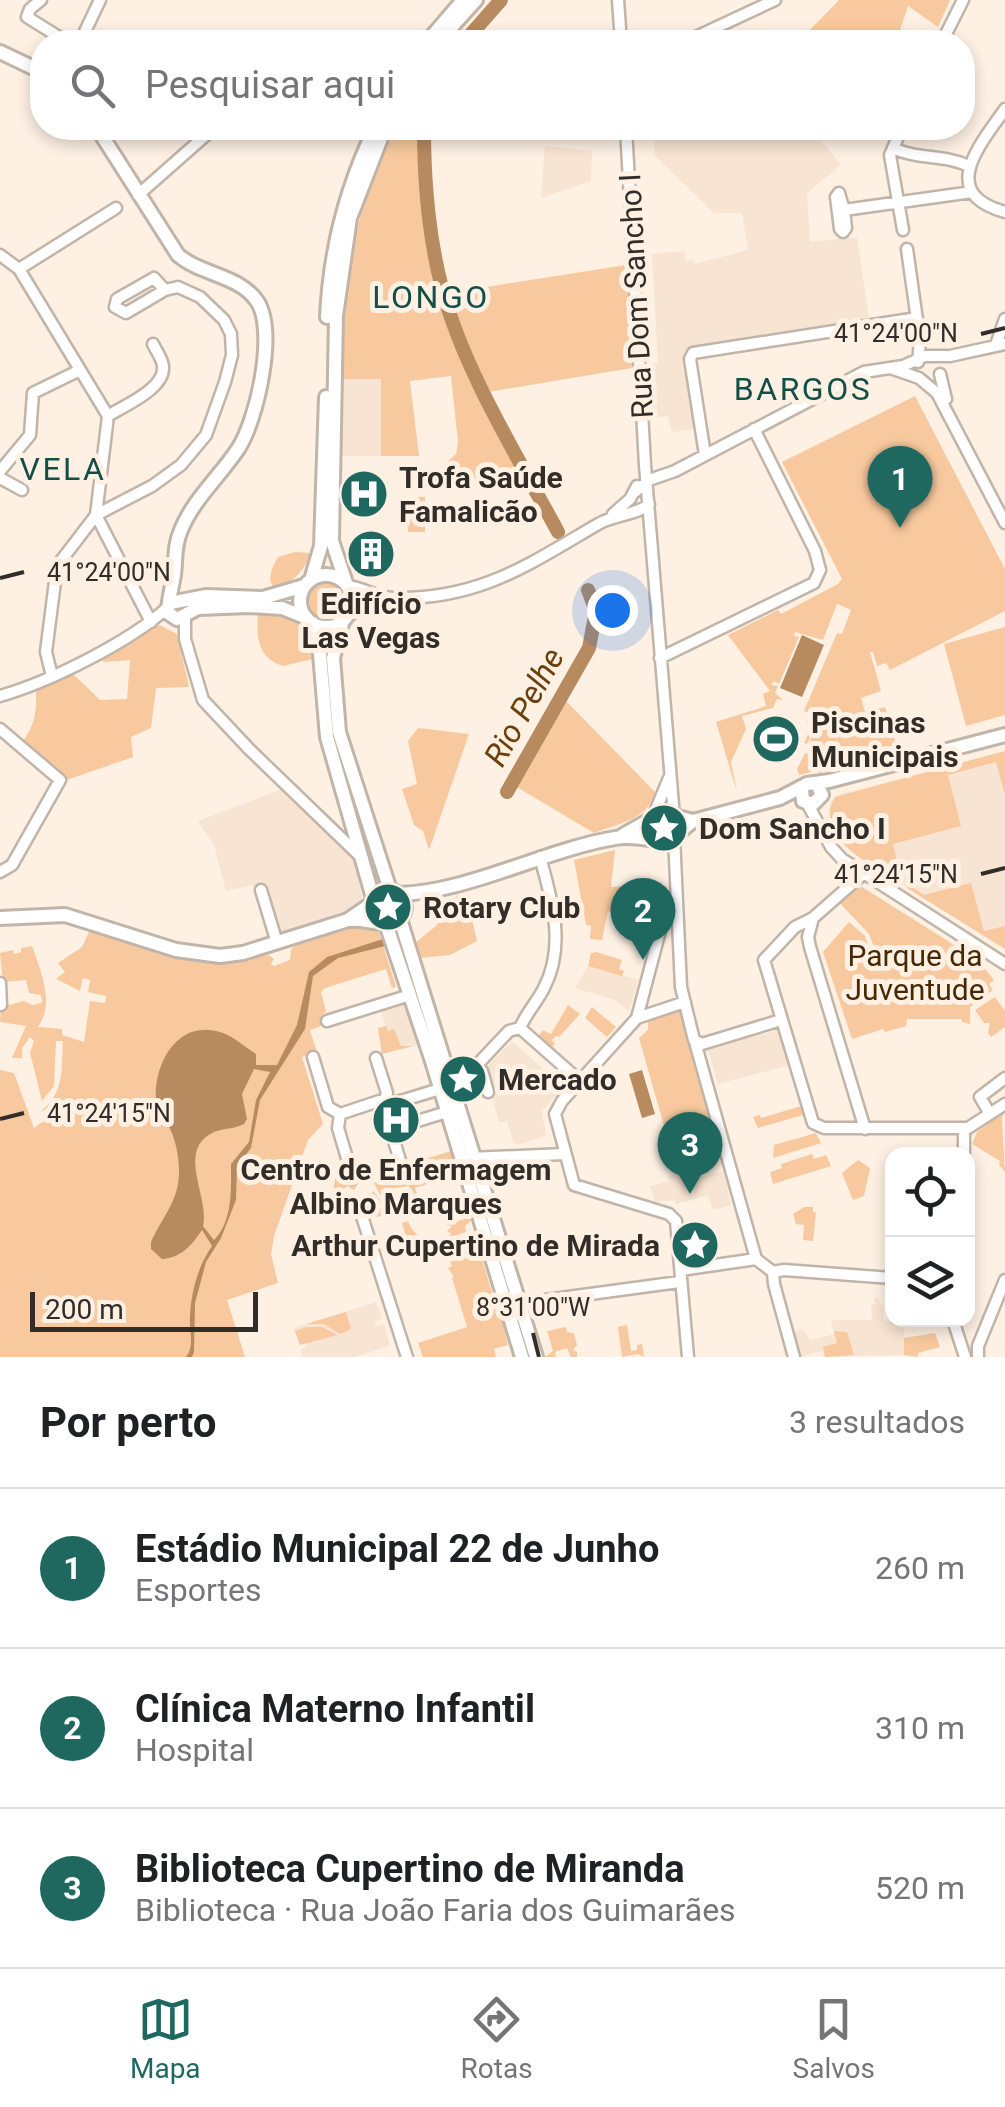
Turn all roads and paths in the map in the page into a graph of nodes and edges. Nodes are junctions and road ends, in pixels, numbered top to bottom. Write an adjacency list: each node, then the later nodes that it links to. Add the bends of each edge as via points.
1 (41, 0): 8 (street, via 27,17)
2 (100, 0): 9 (street)
3 (463, 0): 10 (main road)
4 (476, 0): 11 (main road)
5 (618, 0): 12 (street)
6 (775, 0): 13 (street)
7 (963, 0): 14 (street)
8 (48, 30)
9 (86, 30)
10 (437, 30)
11 (449, 30)
12 (620, 30)
13 (711, 30)
14 (948, 30)
15 (0, 52): 16 (main road)
16 (30, 66)
17 (1005, 109): 25 (street)
18 (105, 140): 27 (main road)
19 (200, 140): 27 (street)
20 (370, 140): 62 (main road, via 348,190 330,276)
21 (380, 140): 65 (main road, via 350,218 336,316 332,542)
22 (627, 140): 50 (street, Rua Dom Sancho I)
23 (897, 140): 24 (street)
24 (893, 148): 25 (street); 28 (street)
25 (969, 166): 26 (street)
26 (972, 192): 28 (street); 31 (street, via 983,206)
27 (138, 195): 63 (main road, via 184,260 253,296 267,330 246,433 186,519 175,548)
28 (897, 204): 30 (street); 32 (street)
29 (116, 208): 35 (street)
30 (844, 210): 30 (street, via 841,187 836,197 843,232)
31 (1005, 212)
32 (903, 230)
33 (907, 249): 37 (street)
34 (0, 255): 35 (street)
35 (19, 269): 44 (street)
36 (165, 290): 36 (street, via 154,278 117,298 114,307 126,313); 58 (street, via 200,297 224,320 232,356 226,382 206,435 181,465)
37 (917, 318): 42 (street); 49 (street, via 693,353)
38 (1005, 319): 40 (street)
39 (153, 344): 47 (street, via 162,375)
40 (1000, 345): 41 (street)
41 (962, 354): 42 (street); 45 (street)
42 (927, 358): 43 (street); 45 (street, via 939,362); 46 (street, via 915,369)
43 (892, 368): 46 (street); 48 (street, via 859,374)
44 (80, 370): 47 (street); 52 (street, via 32,393 30,435)
45 (940, 372): 46 (street, via 934,380); 57 (street, via 944,395)
46 (921, 379): 60 (street, via 942,402)
47 (108, 416): 58 (street)
48 (754, 429): 49 (street); 73 (street, via 820,570 814,582)
49 (705, 455): 51 (street)
50 (645, 465): 53 (street, Rua Dom Sancho I); 56 (street, Rua Dom Sancho I)
51 (675, 471): 53 (street); 55 (street)
52 (0, 474): 54 (street)
53 (648, 480): 55 (street, Rua Dom Sancho I); 56 (street)
54 (22, 490)
55 (649, 500): 56 (street); 56 (street, via 643,510); 61 (street, Rua Dom Sancho I)
56 (637, 502): 59 (street); 59 (street); 61 (street, Rua Dom Sancho I)
57 (1005, 510)
58 (96, 515): 72 (street); 74 (street, via 56,566 46,652)
59 (609, 518): 68 (street, via 486,586)
60 (1005, 523)
61 (651, 534): 73 (street, Rua Dom Sancho I)
62 (318, 559): 64 (main road); 66 (main road)
63 (177, 577): 67 (main road); 69 (main road)
64 (307, 583): 65 (main road, via 333,575); 66 (main road); 71 (main road, via 300,602)
65 (347, 584): 68 (street); 70 (main road, via 352,601)
66 (285, 592): 67 (main road)
67 (206, 596): 69 (main road)
68 (388, 598): 70 (street)
69 (177, 609): 71 (main road, via 267,606); 72 (street); 89 (street, via 203,700)
70 (346, 618): 71 (main road, via 332,626); 95 (main road, via 333,658 339,732)
71 (310, 620): 89 (main road, via 328,737)
72 (151, 622): 74 (street)
73 (660, 658): 78 (street, Rua Dom Sancho I)
74 (52, 676): 75 (street)
75 (0, 696)
76 (0, 729): 92 (street, via 60,780 12,865)
77 (1005, 738): 79 (main road)
78 (670, 772): 81 (street, Rua Dom Sancho I); 82 (street, Rua Dom Sancho I)
79 (820, 792): 80 (main road, via 816,803); 84 (street)
80 (804, 798): 83 (main road); 84 (street)
81 (674, 818): 82 (main road, via 662,813); 83 (main road); 85 (main road)
82 (652, 819): 86 (main road); 87 (main road, via 649,830)
83 (693, 821): 85 (main road)
84 (822, 826): 91 (street)
85 (675, 835): 87 (main road); 90 (street)
86 (618, 837): 87 (main road); 88 (main road)
87 (656, 839): 90 (street)
88 (540, 857): 96 (main road); 116 (street, via 556,944 549,978)
89 (363, 858): 98 (main road)
90 (673, 860): 99 (street)
91 (846, 862): 93 (street); 97 (street)
92 (0, 872)
93 (863, 874): 97 (street); 108 (street)
94 (261, 890): 107 (street)
95 (395, 892): 96 (main road); 98 (main road); 100 (main road)
96 (429, 893): 100 (main road)
97 (838, 893): 102 (street)
98 (372, 901): 103 (main road); 104 (main road)
99 (676, 901): 111 (street); 113 (street, via 661,927)
100 (402, 914): 104 (main road); 123 (main road)
101 (0, 918): 107 (main road, via 64,915 202,955)
102 (813, 918): 105 (street); 106 (street)
103 (348, 920): 104 (main road); 107 (main road)
104 (381, 922): 110 (main road)
105 (788, 936): 106 (street); 115 (street, via 764,960)
106 (808, 936): 132 (street)
107 (277, 943)
108 (1005, 964)
109 (0, 982): 112 (street)
110 (410, 994): 114 (street); 123 (main road)
111 (685, 1002): 113 (street); 117 (street)
112 (1, 1005)
113 (636, 1018): 122 (street)
114 (327, 1020)
115 (780, 1020): 117 (street); 132 (street, via 812,1123)
116 (522, 1030): 120 (street, via 509,1031 476,1066); 122 (street)
117 (696, 1042): 140 (street)
118 (313, 1057): 128 (street, via 328,1107)
119 (376, 1058): 125 (street, via 387,1093)
120 (482, 1071): 123 (street, via 467,1089); 124 (street)
121 (1005, 1078): 129 (street, via 980,1096)
122 (580, 1081): 134 (street, via 556,1110)
123 (447, 1091): 125 (street); 127 (main road); 136 (main road)
124 (488, 1092)
125 (383, 1103): 128 (street); 131 (street)
126 (1005, 1104): 129 (street)
127 (448, 1112): 131 (street); 135 (main road)
128 (340, 1114): 138 (street)
129 (990, 1114): 130 (street)
130 (964, 1128): 132 (street); 133 (street)
131 (391, 1129): 137 (street)
132 (865, 1129)
133 (964, 1147)
134 (563, 1148): 136 (street); 142 (street, via 574,1185 674,1218)
135 (460, 1151): 136 (street); 149 (main road)
136 (476, 1159): 145 (main road)
137 (401, 1164)
138 (353, 1178)
139 (360, 1210): 148 (street)
140 (756, 1259): 141 (street); 142 (street)
141 (773, 1272): 143 (street); 152 (street)
142 (680, 1276): 145 (street); 151 (street)
143 (885, 1277)
144 (1005, 1280): 147 (street)
145 (522, 1307): 150 (main road)
146 (956, 1327): 153 (street)
147 (978, 1355): 153 (street)
148 (407, 1357)
149 (522, 1357)
150 (536, 1357)
151 (688, 1357)
152 (794, 1357)
153 (965, 1357)

